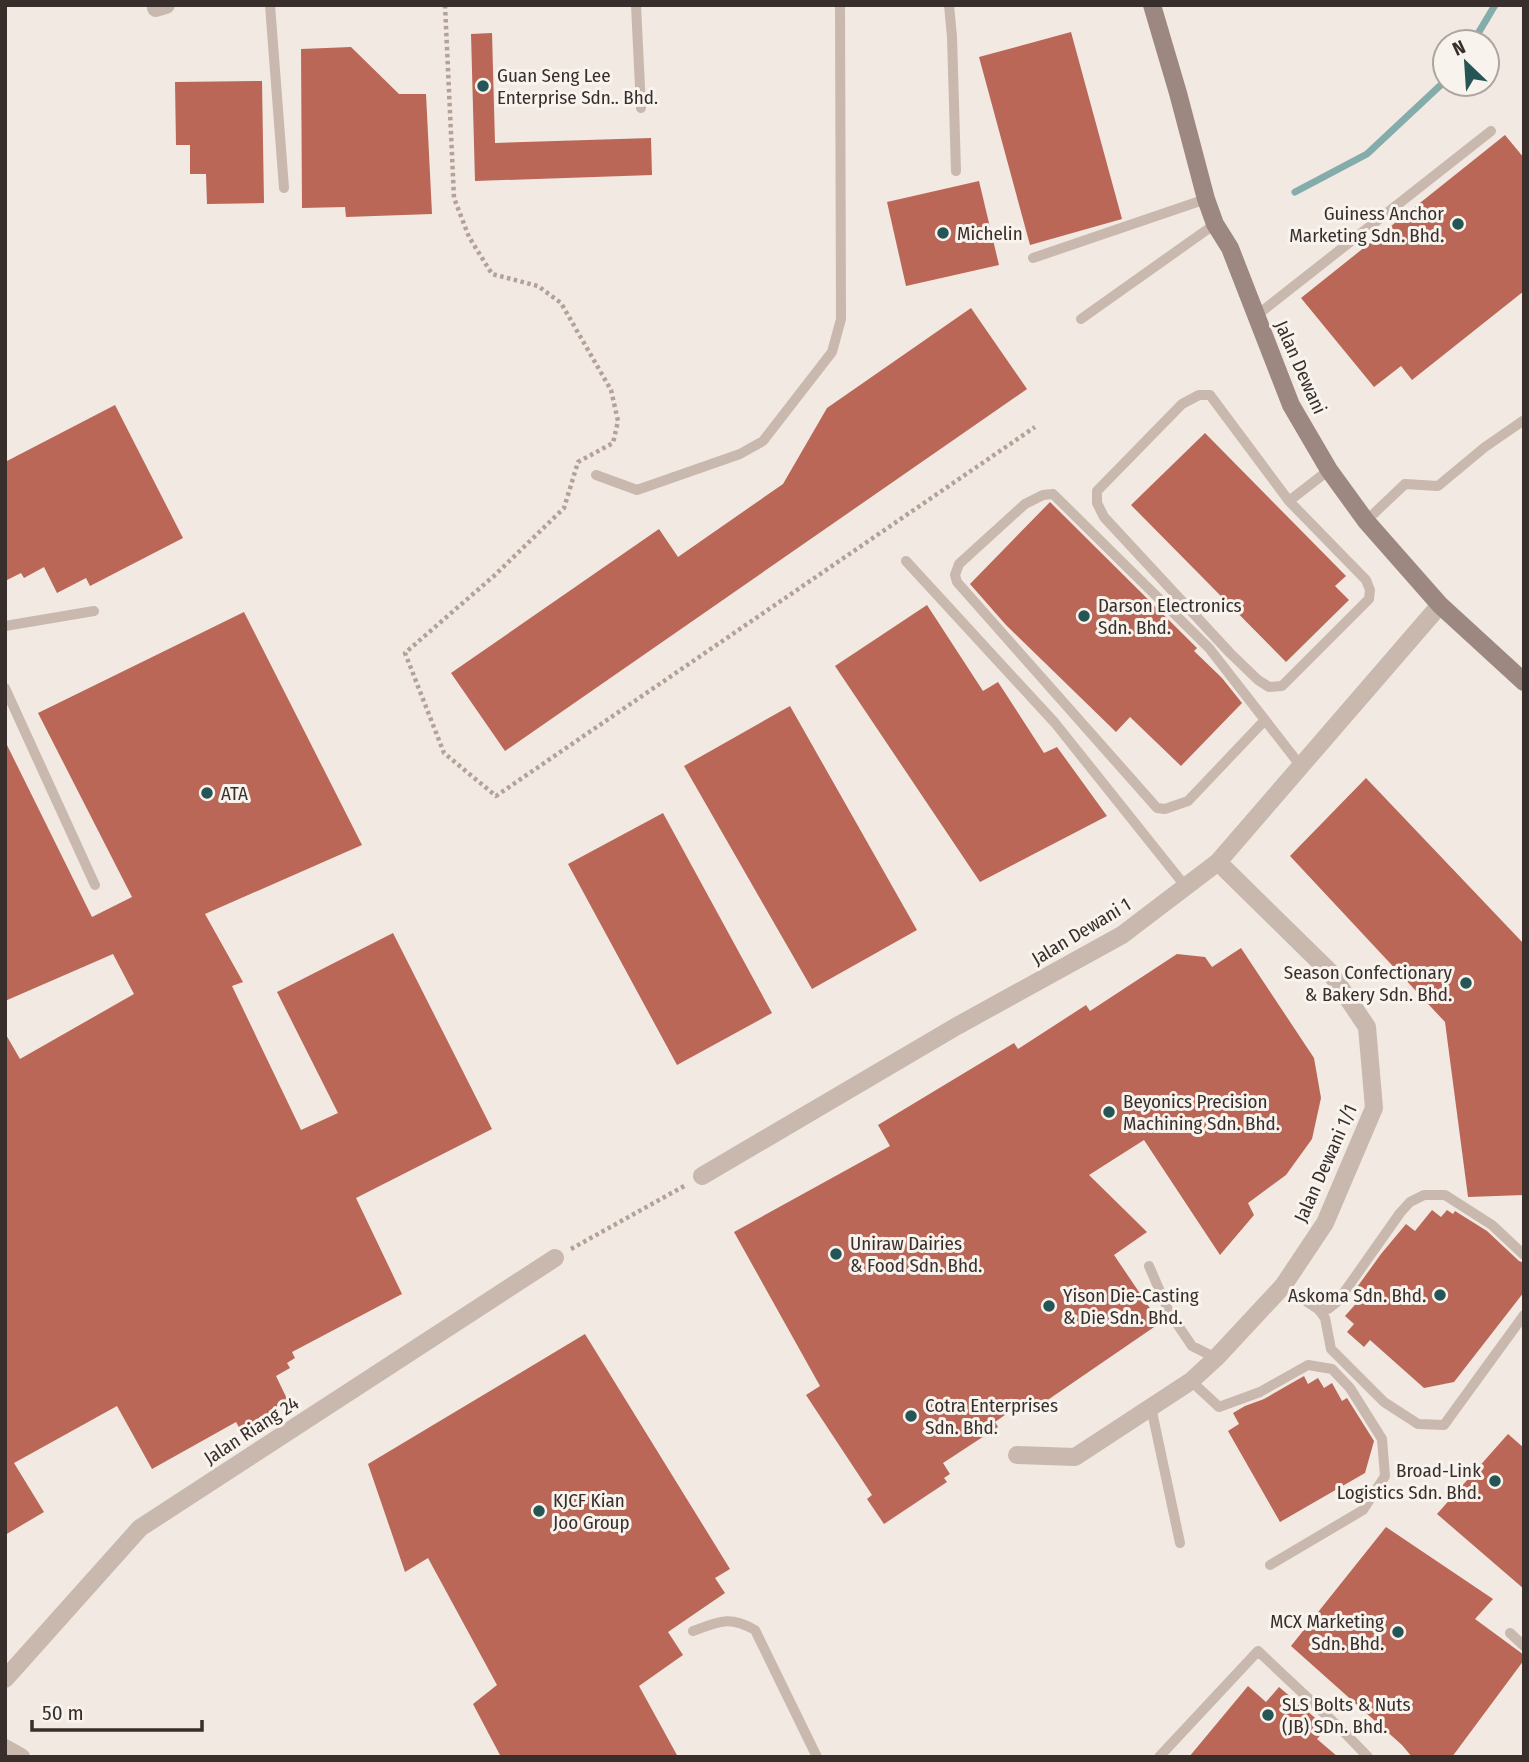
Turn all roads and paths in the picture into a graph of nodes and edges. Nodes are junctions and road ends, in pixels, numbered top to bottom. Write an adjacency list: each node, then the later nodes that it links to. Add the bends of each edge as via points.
1 (270, 5): 9 (lane)
2 (636, 5): 6 (lane)
3 (841, 5): 17 (lane, via 841,319 832,352 763,440 740,454 637,491)
4 (948, 5): 8 (lane)
5 (1152, 5): 10 (street, Jalan Dewani)
6 (641, 108)
7 (1491, 131): 13 (lane)
8 (956, 171)
9 (284, 188)
10 (1206, 199): 11 (street, Jalan Dewani); 12 (lane)
11 (1215, 224): 13 (street, Jalan Dewani, via 1230,248); 14 (lane)
12 (1033, 258)
13 (1256, 316): 16 (street, Jalan Dewani, via 1292,405)
14 (1082, 319)
15 (1524, 420): 19 (lane, via 1437,486 1405,484)
16 (1329, 470): 18 (lane); 19 (street, Jalan Dewani)
17 (596, 475)
18 (1289, 501): 18 (lane, via 1210,395 1182,404 1097,491 1104,517 1230,653 1269,687 1282,685 1369,599 1370,590 1366,580)
19 (1366, 521): 21 (street, Jalan Dewani)
20 (906, 561): 30 (lane, via 1055,723)
21 (1440, 605): 24 (street, Jalan Dewani); 27 (street, Jalan Dewani 1)
22 (94, 611): 23 (lane)
23 (5, 626)
24 (1524, 681)
25 (5, 688): 29 (lane)
26 (1264, 721): 26 (lane, via 1209,648 1053,494 1025,504 959,564 957,582 1157,808 1188,801); 27 (lane)
27 (1300, 765): 28 (street, Jalan Dewani 1)
28 (1218, 862): 30 (street, Jalan Dewani 1); 35 (street, Jalan Dewani 1/1, via 1330,972 1367,1027 1374,1108 1325,1223)
29 (95, 885)
30 (1186, 887): 31 (street, Jalan Dewani 1, via 1122,935)
31 (702, 1176): 33 (path)
32 (1524, 1255): 36 (lane, via 1492,1225 1445,1195 1424,1195 1399,1213 1338,1301 1328,1309)
33 (555, 1258): 47 (street, Jalan Riang 24, via 140,1528)
34 (1149, 1266): 38 (lane, via 1169,1312 1192,1346)
35 (1283, 1286): 36 (lane); 38 (street, Jalan Dewani 1/1)
36 (1318, 1309): 37 (lane, via 1325,1318 1331,1349 1384,1402 1418,1423 1444,1425)
37 (1524, 1315)
38 (1216, 1358): 39 (street, Jalan Dewani 1/1)
39 (1191, 1381): 40 (street, Jalan Dewani 1/1); 43 (lane, via 1219,1406 1260,1392 1308,1365 1332,1369 1350,1388 1382,1439 1385,1476 1363,1510)
40 (1152, 1406): 41 (street, Jalan Dewani 1/1, via 1075,1457); 42 (lane)
41 (1017, 1455)
42 (1181, 1544)
43 (1270, 1565)
44 (692, 1631): 50 (lane, via 725,1620 755,1630)
45 (1510, 1633): 46 (lane)
46 (1524, 1646)
47 (5, 1679)
48 (5, 1748): 49 (street)
49 (21, 1757)
50 (817, 1757)
51 (1159, 1757): 52 (lane, via 1258,1651)
52 (1368, 1757)

